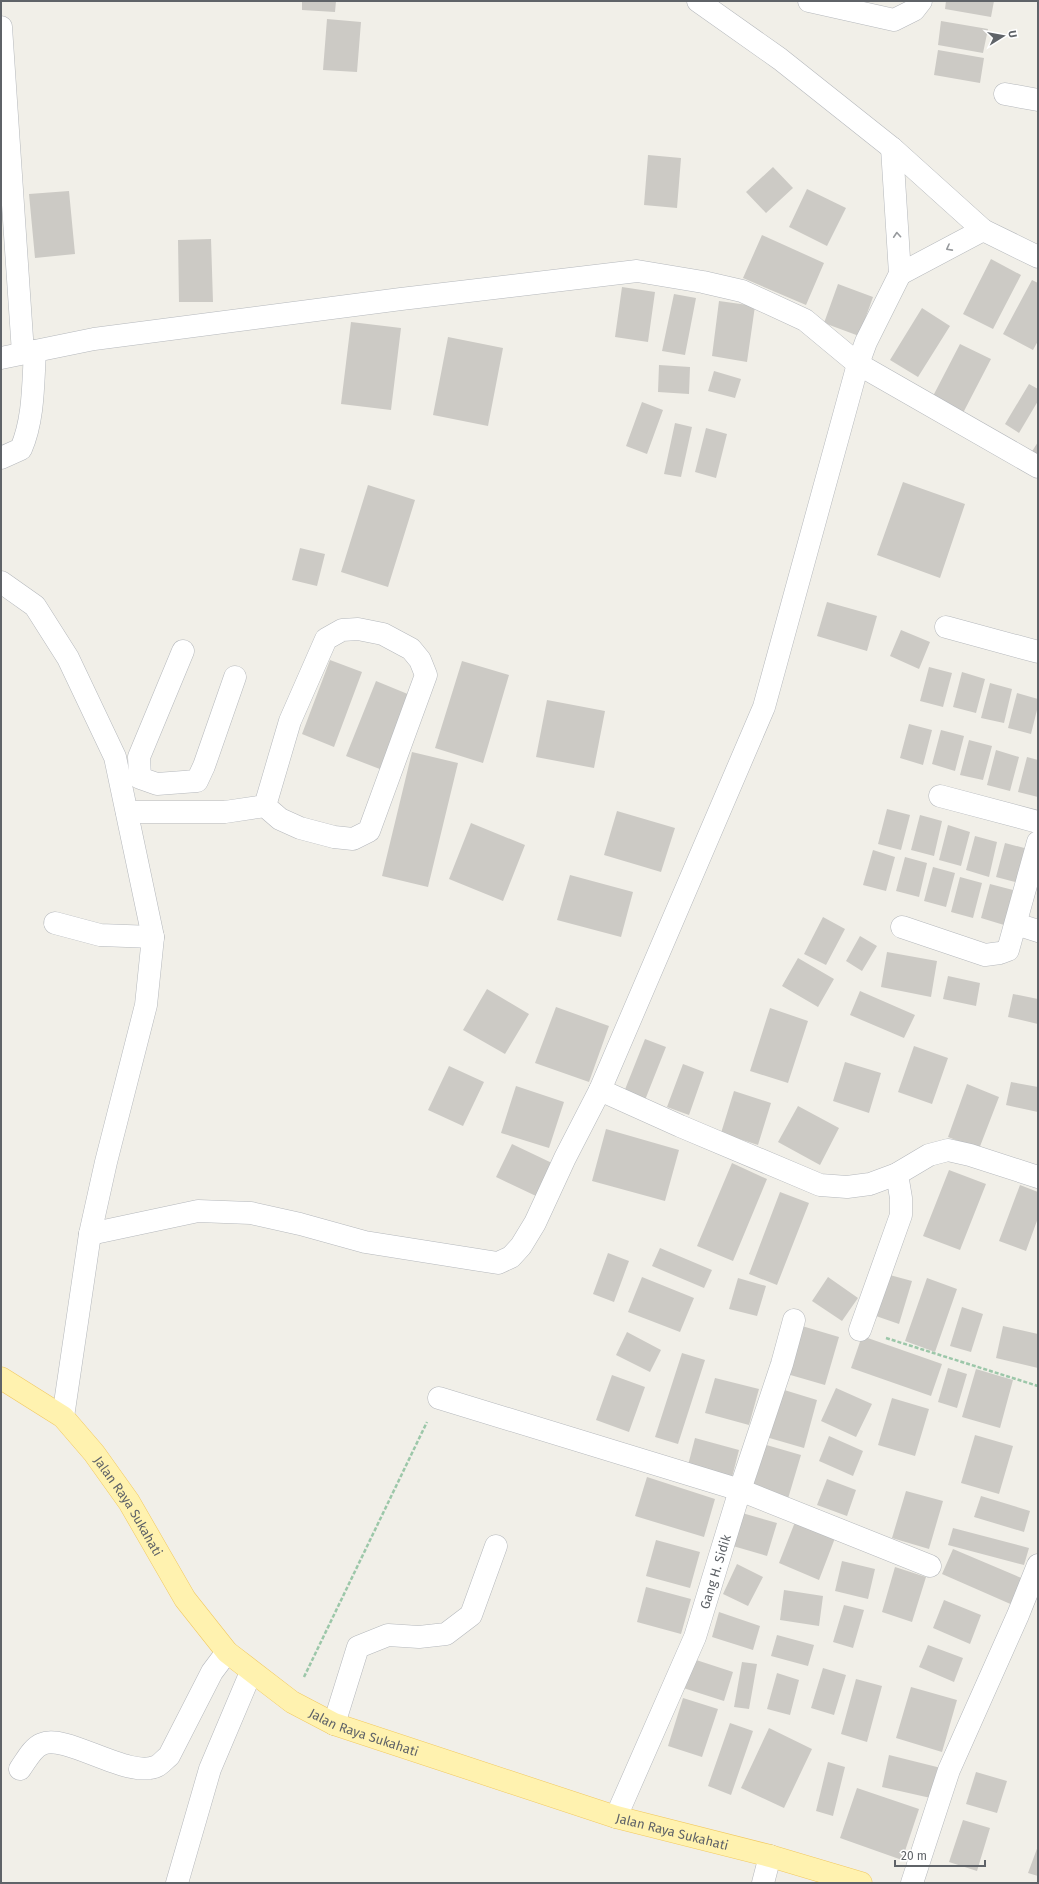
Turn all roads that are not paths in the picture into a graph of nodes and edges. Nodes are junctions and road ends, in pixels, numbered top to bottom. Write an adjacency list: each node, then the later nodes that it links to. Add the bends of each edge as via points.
1 (698, 1): 7 (street, via 780,59)
2 (809, 1): 3 (street, via 894,20 914,10)
3 (921, 1)
4 (1, 28): 11 (street)
5 (1005, 94): 6 (street)
6 (1038, 100)
7 (892, 148): 8 (street); 10 (street, one-way to 7)
8 (983, 230): 9 (street); 10 (street, one-way to 10)
9 (1038, 257)
10 (900, 274): 13 (street, via 866,342)
11 (29, 352): 12 (street); 13 (street, via 94,339 637,271 742,291 805,320); 14 (street, via 31,401 26,438 21,449)
12 (1, 358)
13 (858, 364): 15 (street); 32 (street, via 764,707)
14 (1, 458)
15 (1038, 467)
16 (1, 582): 21 (street, via 35,606 68,658 115,757)
17 (946, 627): 19 (street)
18 (183, 651): 21 (street, via 139,756)
19 (1038, 652)
20 (235, 677): 21 (street, via 196,782)
21 (131, 782): 24 (street)
22 (940, 796): 25 (street)
23 (265, 806): 23 (street, via 290,721 326,639 342,630 358,629 383,634 411,649 420,660 426,675 369,832 353,839 334,837 300,828 280,819); 24 (street, via 225,812)
24 (126, 812): 31 (street)
25 (1038, 822)
26 (1038, 842): 28 (street)
27 (55, 922): 31 (street, via 100,935)
28 (1016, 924): 29 (street, via 1008,950 986,955); 30 (street)
29 (902, 927)
30 (1038, 931)
31 (153, 937): 35 (street, via 146,1005)
32 (600, 1090): 33 (street, via 820,1185 847,1187 870,1184); 35 (street, via 528,1234 511,1257 498,1263 365,1242 251,1213 198,1211)
33 (897, 1174): 34 (street, via 929,1155 948,1150); 37 (street, via 901,1215)
34 (1038, 1177)
35 (90, 1234): 40 (street)
36 (794, 1320): 41 (street, Gang H. Sidik)
37 (860, 1330)
38 (1, 1378): 40 (main road, Jalan Raya Sukahati)
39 (439, 1398): 41 (street)
40 (63, 1417): 45 (main road, Jalan Raya Sukahati, via 94,1453 129,1502 185,1599)
41 (740, 1490): 44 (street); 49 (street, Gang H. Sidik, via 695,1637)
42 (496, 1546): 47 (street, via 471,1616 446,1634 419,1637 388,1635 358,1647)
43 (1038, 1565): 54 (street, via 949,1770)
44 (930, 1566)
45 (227, 1652): 46 (main road, Jalan Raya Sukahati); 48 (street, via 212,1672 168,1756 158,1766 146,1770 58,1743 42,1743 33,1750)
46 (251, 1672): 47 (main road, Jalan Raya Sukahati, via 292,1702); 51 (street, via 210,1769)
47 (334, 1724): 49 (main road, Jalan Raya Sukahati)
48 (20, 1769)
49 (616, 1817): 50 (main road, Jalan Raya Sukahati)
50 (770, 1856): 52 (street); 53 (main road, Jalan Raya Sukahati)
51 (177, 1883)
52 (763, 1883)
53 (861, 1883)
54 (912, 1883)

